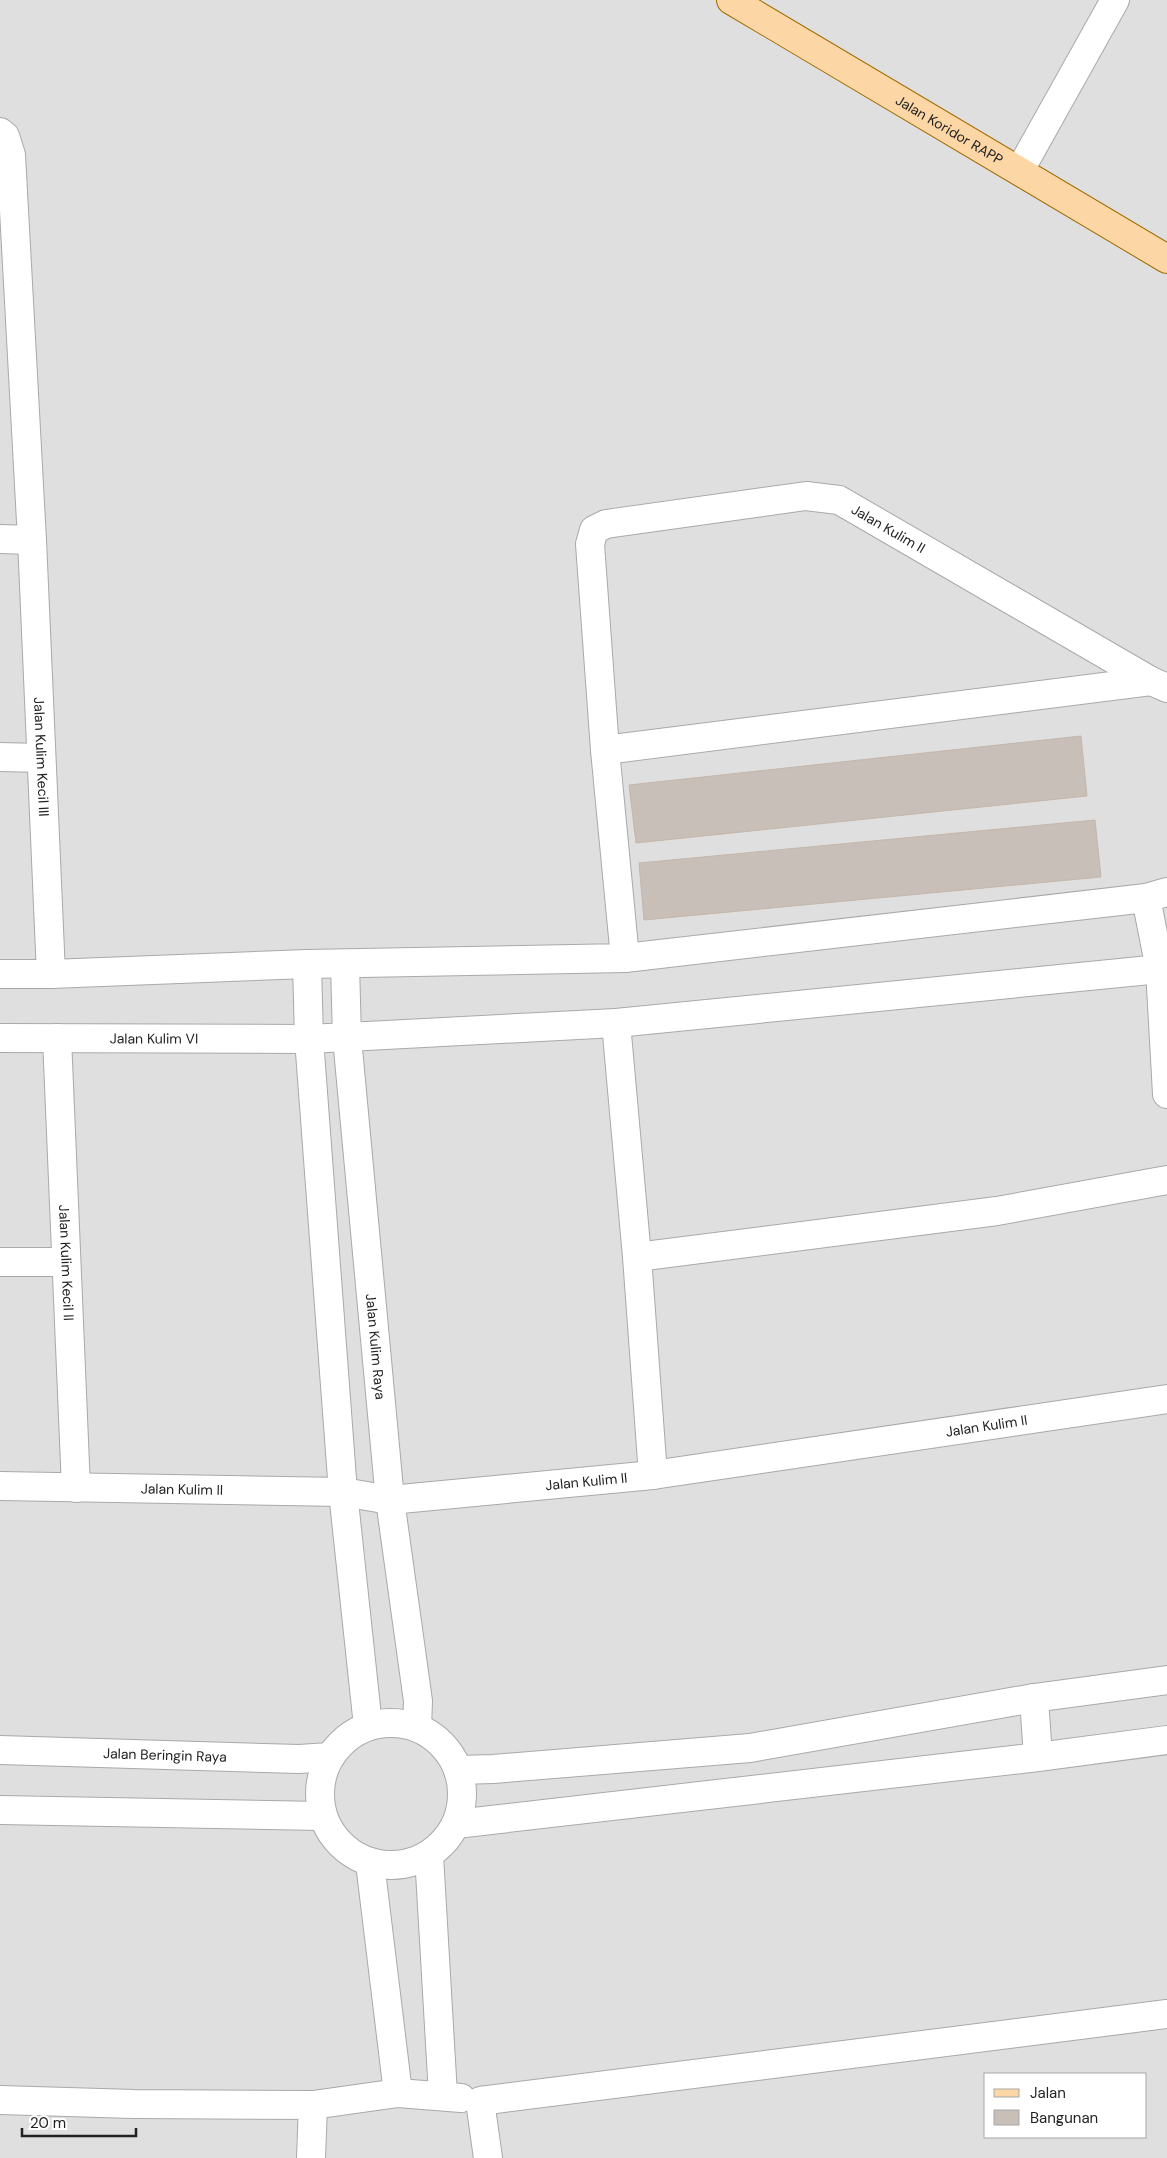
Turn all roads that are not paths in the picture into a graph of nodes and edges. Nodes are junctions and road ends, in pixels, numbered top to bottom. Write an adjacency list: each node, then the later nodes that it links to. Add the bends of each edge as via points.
1 (731, 0): 4 (main road, Jalan Koridor RAPP)
2 (1115, 0): 4 (street)
3 (0, 132): 6 (street, Jalan Kulim Kecil III, via 5,136 11,156)
4 (1020, 170): 5 (main road, Jalan Koridor RAPP)
5 (1167, 259)
6 (10, 329): 8 (street, Jalan Kulim Kecil III)
7 (0, 539): 8 (street)
8 (32, 540): 12 (street, Jalan Kulim Kecil III)
9 (1159, 684): 10 (street); 10 (street, Jalan Kulim II, via 839,500 806,496 606,524 594,530 590,544)
10 (605, 750): 14 (street)
11 (0, 757): 12 (street)
12 (40, 758): 19 (street, Jalan Kulim Kecil III)
13 (1156, 895): 14 (street); 17 (street)
14 (625, 958): 16 (street)
15 (307, 964): 16 (street); 19 (street); 24 (street)
16 (345, 964): 23 (street, Jalan Kulim Raya)
17 (1160, 969): 20 (street, Jalan Kulim VI); 25 (street)
18 (0, 974): 19 (street)
19 (51, 974)
20 (616, 1023): 23 (street, Jalan Kulim VI); 27 (street)
21 (0, 1038): 22 (street, Jalan Kulim VI)
22 (57, 1038): 24 (street, Jalan Kulim VI); 29 (street, Jalan Kulim Kecil II)
23 (347, 1038): 24 (street, Jalan Kulim VI); 35 (street, Jalan Kulim Raya)
24 (308, 1039): 34 (street)
25 (1167, 1094)
26 (1167, 1180): 27 (street, via 997,1211)
27 (638, 1257): 31 (street)
28 (0, 1262): 29 (street)
29 (66, 1262): 33 (street, Jalan Kulim Kecil II)
30 (1167, 1399): 31 (street, Jalan Kulim II)
31 (653, 1475): 35 (street, Jalan Kulim II)
32 (0, 1486): 33 (street, Jalan Kulim II)
33 (76, 1488): 34 (street, Jalan Kulim II)
34 (343, 1492): 35 (street, Jalan Kulim II); 38 (street)
35 (390, 1500): 39 (street, Jalan Kulim Raya, via 418,1701)
36 (1167, 1680): 37 (street)
37 (1034, 1698): 43 (street); 44 (street, via 750,1748 492,1770)
38 (368, 1726): 39 (street, via 391,1722); 42 (street, via 343,1741)
39 (417, 1727): 44 (street, via 444,1746)
40 (1167, 1740): 43 (street)
41 (0, 1750): 42 (street, Jalan Beringin Raya, via 299,1759)
42 (330, 1757): 46 (street, via 319,1786)
43 (1038, 1757): 47 (street)
44 (458, 1770): 47 (street, via 463,1797)
45 (0, 1810): 46 (street)
46 (322, 1816): 49 (street, via 341,1846)
47 (456, 1824): 48 (street)
48 (430, 1855): 49 (street, via 401,1866); 52 (street)
49 (370, 1863): 51 (street)
50 (1167, 2014): 54 (street)
51 (398, 2093): 52 (street); 55 (street)
52 (443, 2095): 54 (street)
53 (0, 2100): 55 (street)
54 (480, 2101): 57 (street)
55 (312, 2105): 56 (street)
56 (311, 2158)
57 (488, 2158)

